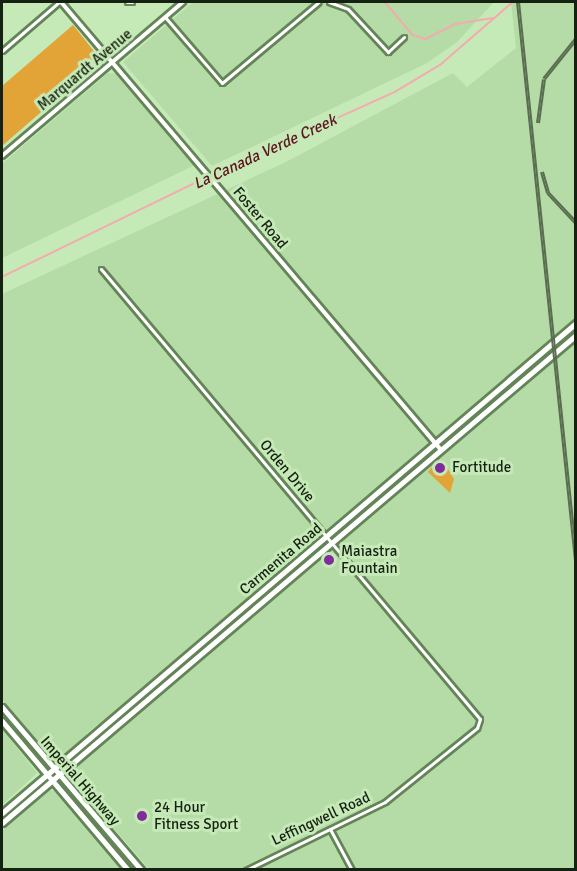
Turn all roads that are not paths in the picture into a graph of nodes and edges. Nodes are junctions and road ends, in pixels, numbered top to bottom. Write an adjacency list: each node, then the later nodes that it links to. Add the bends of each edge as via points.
1 (60, 2): 7 (street); 8 (street, Foster Road)
2 (183, 2): 5 (street, Marquardt Avenue)
3 (319, 2): 5 (street, via 222,83)
4 (329, 2): 6 (street, via 348,9 388,52)
5 (165, 17): 8 (street, Marquardt Avenue)
6 (404, 37)
7 (2, 51)
8 (112, 62): 9 (street, Marquardt Avenue); 13 (street, Foster Road)
9 (2, 156)
10 (101, 269): 15 (street, Orden Drive)
11 (576, 323): 13 (main road, Carmenita Road)
12 (576, 335): 14 (main road, Carmenita Road)
13 (436, 443): 14 (street, Foster Road); 15 (main road, Carmenita Road)
14 (441, 450): 16 (main road, Carmenita Road)
15 (326, 536): 16 (street, Orden Drive); 17 (main road, Carmenita Road)
16 (332, 543): 18 (main road, Carmenita Road); 20 (street, Orden Drive)
17 (239, 610): 18 (main road); 22 (main road, Carmenita Road)
18 (245, 618): 24 (main road, Carmenita Road)
19 (2, 707): 22 (main road, Imperial Highway)
20 (479, 716): 28 (street, Leffingwell Road, via 477,728 398,793)
21 (2, 720): 23 (main road, Imperial Highway)
22 (53, 768): 23 (main road, Carmenita Road); 24 (main road, Imperial Highway)
23 (47, 774): 25 (main road, Imperial Highway); 26 (main road, Carmenita Road)
24 (59, 775): 25 (main road, Carmenita Road); 30 (main road, Imperial Highway)
25 (52, 781): 27 (main road, Carmenita Road); 29 (main road, Imperial Highway)
26 (2, 813)
27 (2, 823)
28 (330, 828): 31 (street, Leffingwell Road); 32 (street)
29 (128, 870)
30 (141, 870)
31 (246, 870)
32 (352, 870)

